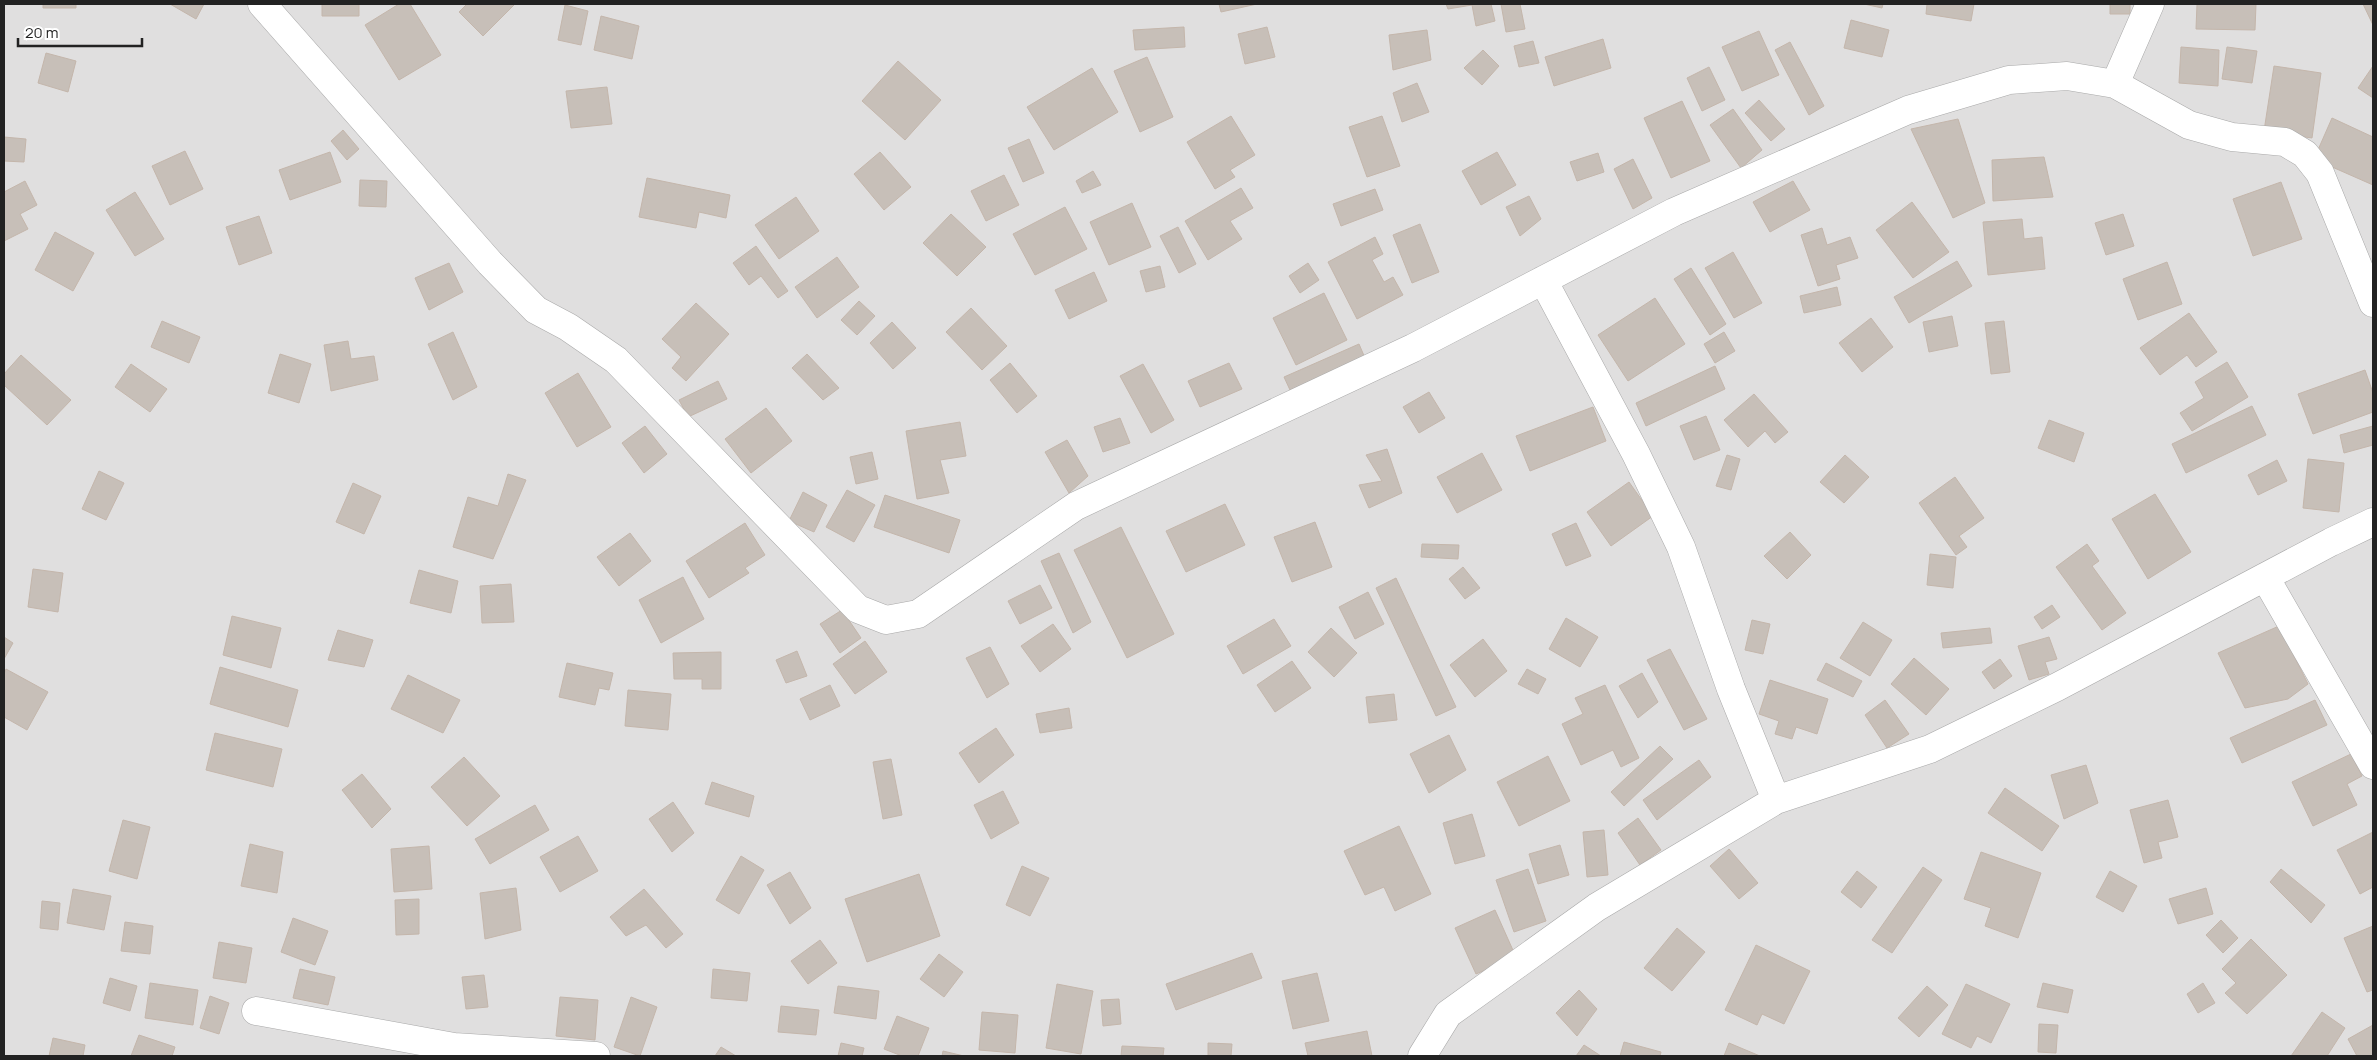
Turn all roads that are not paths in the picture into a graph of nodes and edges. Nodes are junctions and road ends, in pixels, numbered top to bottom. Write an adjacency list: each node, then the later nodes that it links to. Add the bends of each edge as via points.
1 (262, 4): 4 (street, via 490,263 536,310 568,327 616,360 858,609 886,620 918,614 1076,506 1414,348)
2 (2150, 4): 3 (street)
3 (2115, 84): 4 (street, via 2067,76 2010,80 1908,110 1674,212); 5 (street, via 2189,126 2232,137 2285,142 2305,154 2320,173)
4 (1543, 280): 9 (street, via 1636,454 1681,547 1731,689)
5 (2373, 302)
6 (2373, 522): 7 (street)
7 (2265, 577): 8 (street); 9 (street, via 2057,687 1930,749)
8 (2373, 765)
9 (1776, 800): 12 (street, via 1597,907 1448,1014)
10 (256, 1010): 11 (street, via 454,1047)
11 (596, 1056)
12 (1422, 1056)

